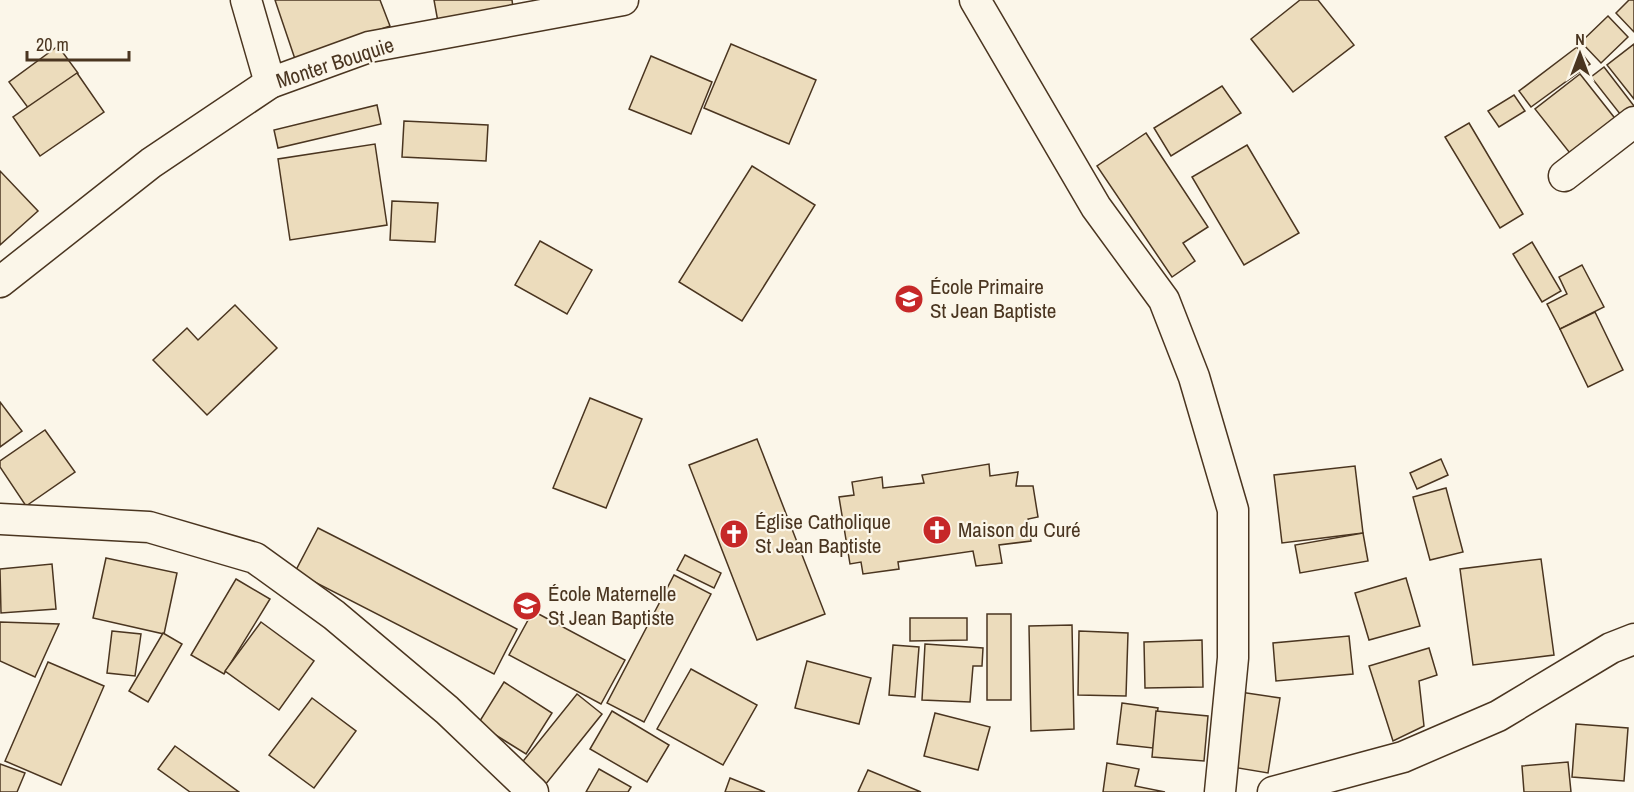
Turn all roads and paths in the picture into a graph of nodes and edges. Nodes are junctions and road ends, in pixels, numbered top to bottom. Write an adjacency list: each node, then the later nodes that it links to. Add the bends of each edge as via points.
1 (246, 0): 4 (street)
2 (623, 0): 4 (street, Monter Bouquie, via 369,47)
3 (975, 0): 11 (street, via 1096,207 1164,300 1194,377 1233,510 1233,658)
4 (270, 83): 7 (street, Monter Bouquie, via 151,163)
5 (1634, 122): 6 (street)
6 (1564, 176)
7 (0, 282)
8 (0, 519): 10 (street, via 149,527 255,558 334,615 447,710)
9 (1634, 639): 12 (street, via 1611,648 1498,716 1403,757)
10 (533, 792)
11 (1220, 792)
12 (1273, 792)

